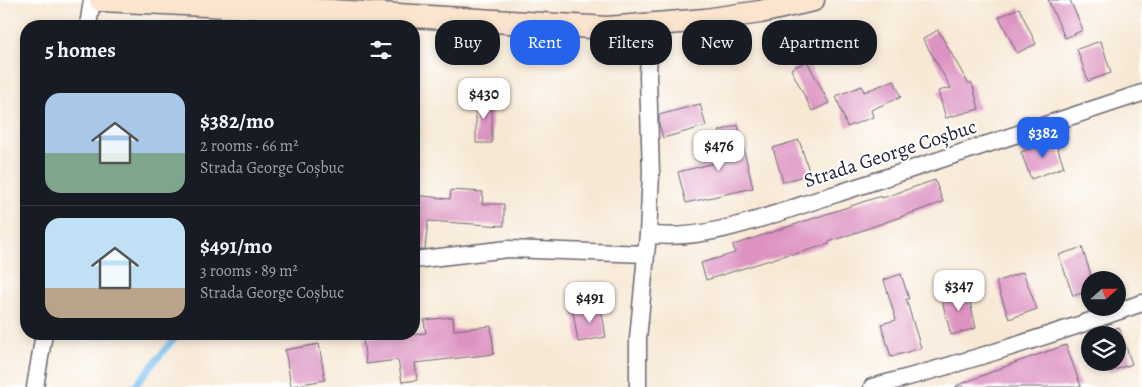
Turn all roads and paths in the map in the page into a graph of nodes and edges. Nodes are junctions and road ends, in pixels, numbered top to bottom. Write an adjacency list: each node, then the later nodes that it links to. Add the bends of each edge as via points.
1 (92, 0): 5 (street)
2 (101, 0): 4 (main road, via 332,11)
3 (813, 0): 8 (main road, via 760,12)
4 (367, 18): 6 (main road)
5 (89, 20)
6 (415, 20)
7 (420, 20): 9 (main road)
8 (672, 23)
9 (590, 27)
10 (648, 65): 12 (street, via 651,174)
11 (1142, 92): 12 (street, Strada George Coșbuc, via 742,224 687,236)
12 (648, 234): 13 (street)
13 (646, 254): 14 (street, via 508,249); 18 (street, via 638,338)
14 (420, 259)
15 (1142, 303): 19 (street, via 1079,326)
16 (43, 340): 17 (street)
17 (35, 387)
18 (638, 387)
19 (872, 387)

